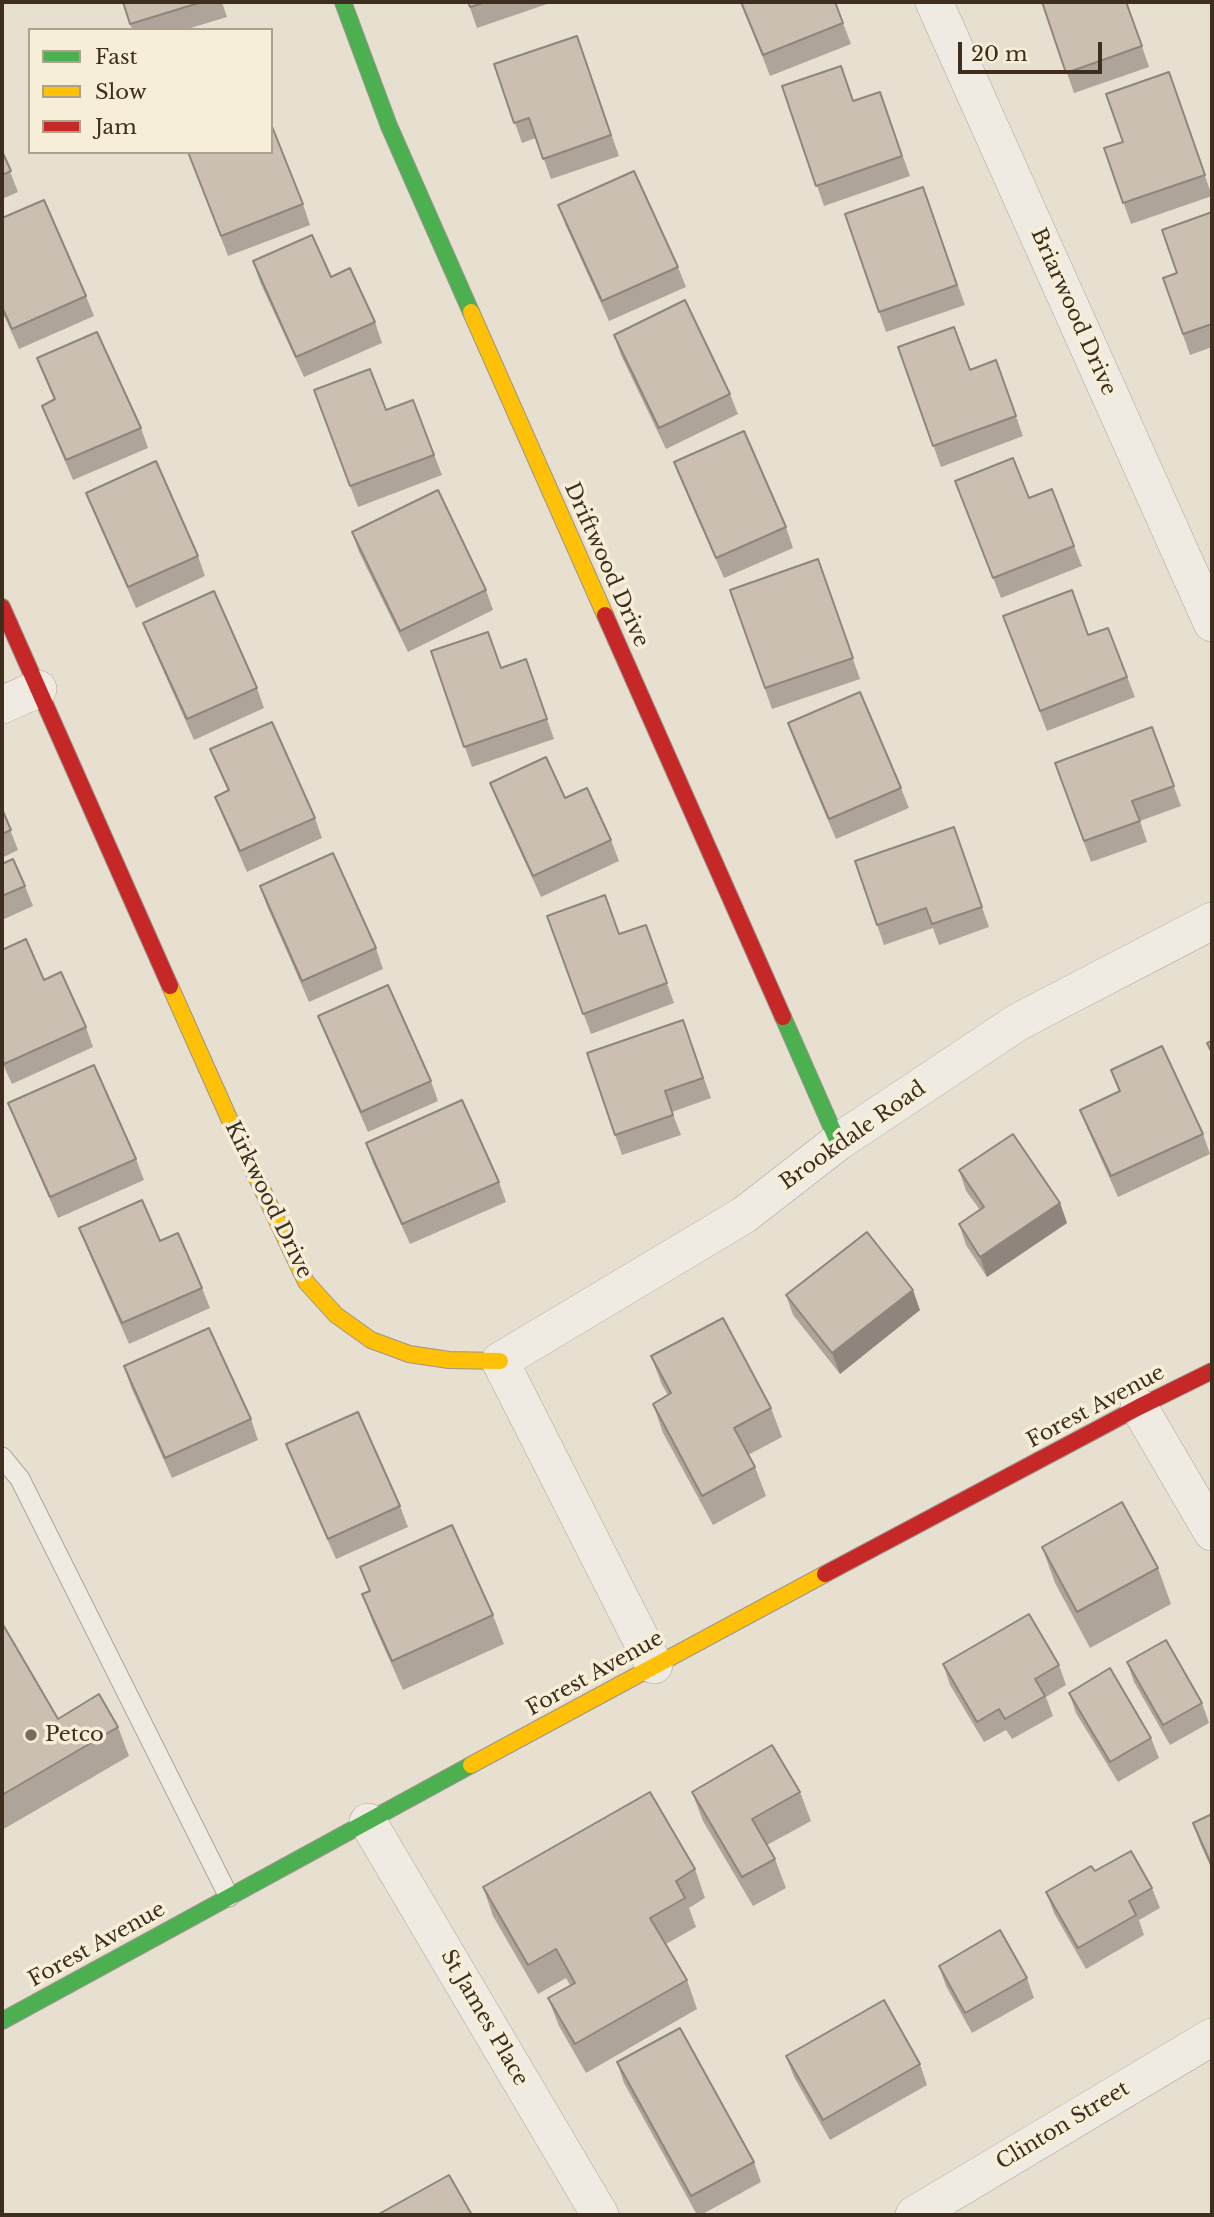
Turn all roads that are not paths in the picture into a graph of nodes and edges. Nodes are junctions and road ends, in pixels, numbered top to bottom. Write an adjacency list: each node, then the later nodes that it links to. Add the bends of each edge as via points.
1 (343, 2): 8 (street, Driftwood Drive, via 389,126)
2 (934, 2): 4 (street, Briarwood Drive)
3 (2, 607): 5 (street, Kirkwood Drive)
4 (1212, 622)
5 (38, 690): 6 (street); 9 (street, Kirkwood Drive, via 306,1282 336,1315 371,1340 409,1354)
6 (2, 705)
7 (1212, 921): 8 (street, Brookdale Road, via 1018,1022)
8 (838, 1142): 9 (street, Brookdale Road, via 744,1214)
9 (500, 1361): 14 (street)
10 (1207, 1365): 11 (street, Forest Avenue)
11 (1139, 1407): 13 (street); 14 (street, Forest Avenue)
12 (2, 1457): 16 (lane, via 20,1479)
13 (1212, 1532)
14 (654, 1665): 15 (street, Forest Avenue)
15 (368, 1822): 16 (street, Forest Avenue); 19 (street, St James Place)
16 (229, 1898): 17 (street, Forest Avenue)
17 (2, 2021)
18 (1212, 2037): 20 (street, Clinton Street)
19 (600, 2215)
20 (914, 2215)

